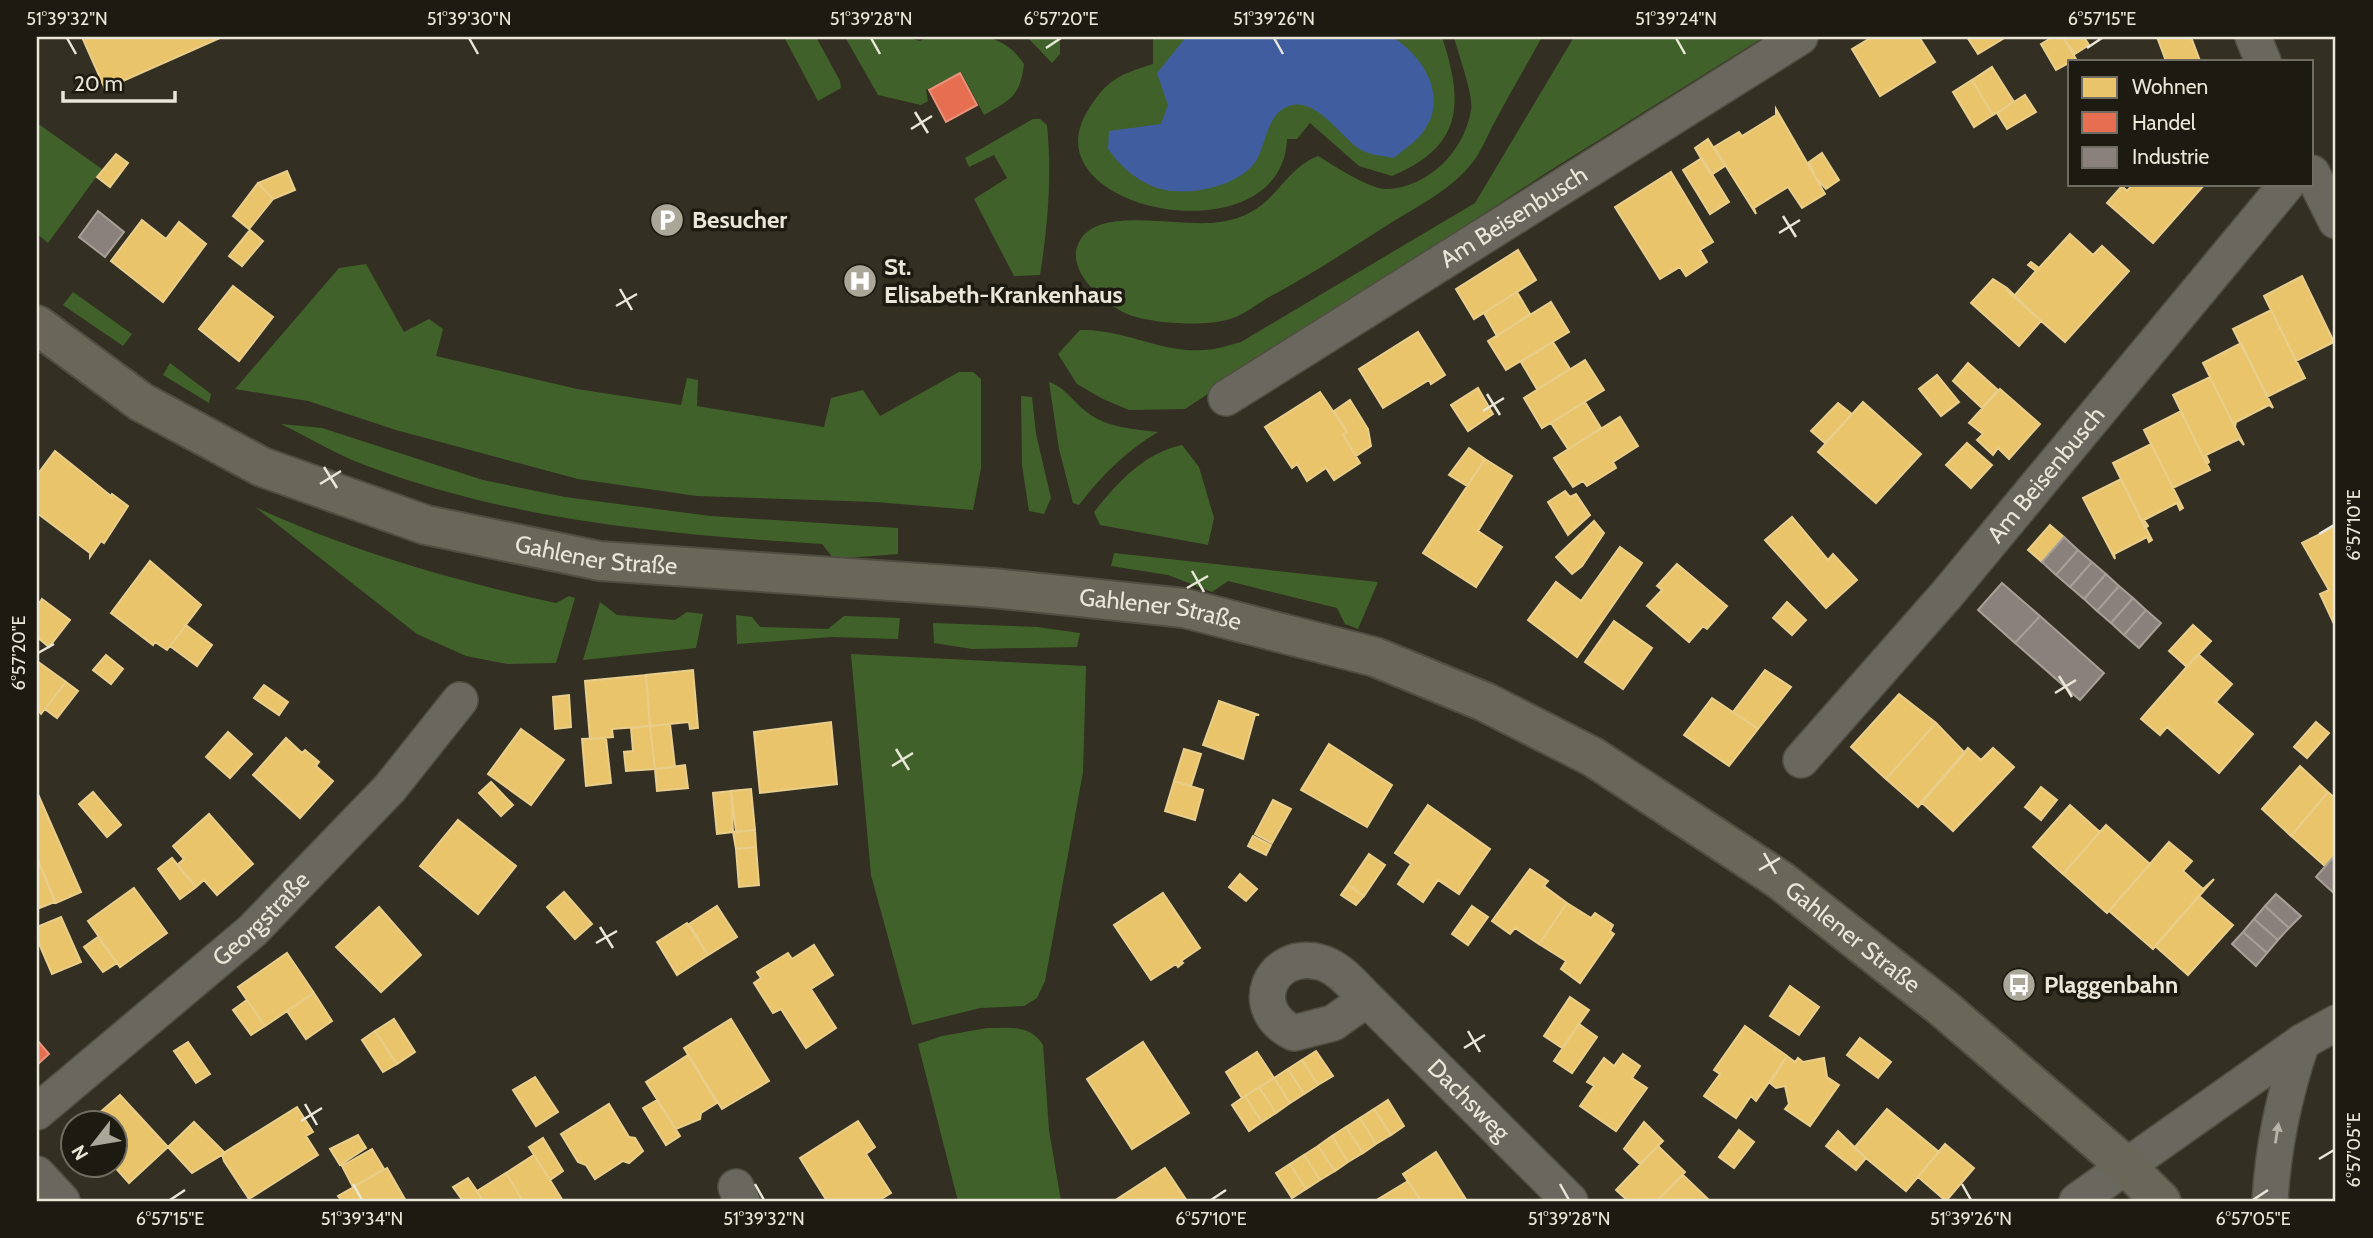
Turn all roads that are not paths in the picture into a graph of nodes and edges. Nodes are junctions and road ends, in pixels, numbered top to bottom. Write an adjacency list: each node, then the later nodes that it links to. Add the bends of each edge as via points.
1 (1800, 37): 8 (street, Am Beisenbusch)
2 (2253, 37): 3 (street)
3 (2263, 60)
4 (2314, 177): 6 (street)
5 (2285, 186): 10 (street, Am Beisenbusch, via 1948,593)
6 (2336, 221)
7 (37, 325): 15 (main road, Gahlener Straße, via 141,402 262,467 426,525 600,561 993,588 1184,608 1388,662 1485,702 1593,757 1780,880 1942,1008)
8 (1226, 398)
9 (460, 700): 14 (street, Georgstraße, via 390,789 252,931)
10 (1801, 760)
11 (1367, 999): 18 (street, Dachsweg)
12 (2336, 1023): 13 (street)
13 (2302, 1042): 15 (street); 21 (street, one-way to 13, via 2282,1100)
14 (37, 1112)
15 (2125, 1165): 19 (street); 20 (main road, Gahlener Straße)
16 (37, 1174): 17 (street)
17 (62, 1201)
18 (1570, 1201)
19 (2077, 1201)
20 (2161, 1201)
21 (2270, 1201)

